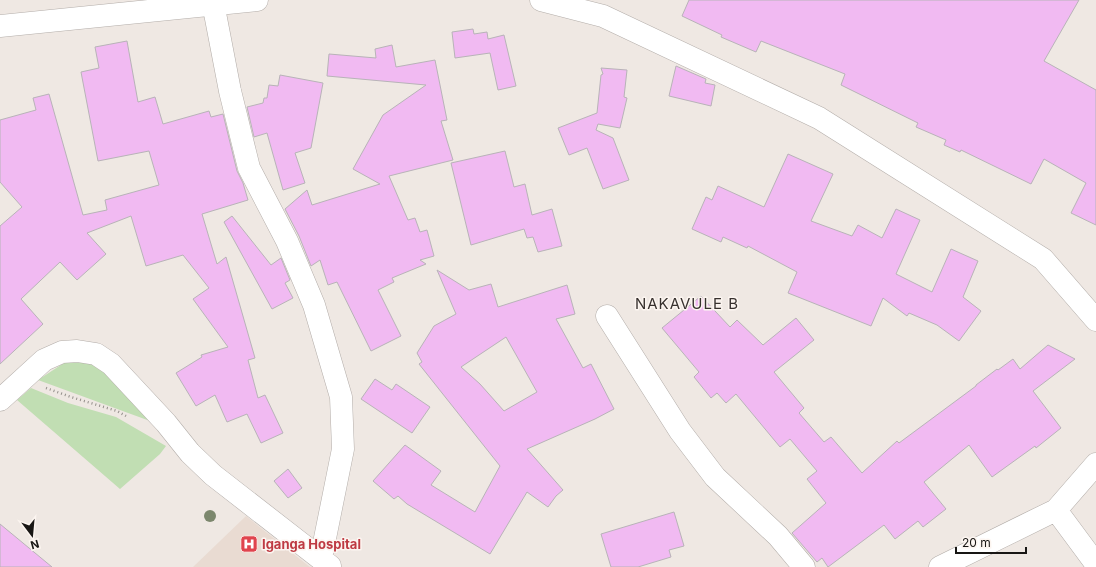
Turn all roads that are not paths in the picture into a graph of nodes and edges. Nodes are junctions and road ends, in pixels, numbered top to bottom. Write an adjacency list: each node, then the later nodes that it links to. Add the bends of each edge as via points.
1 (257, 0): 3 (street)
2 (541, 0): 6 (street, via 603,16 819,118 1043,258)
3 (213, 4): 4 (street); 10 (street, via 230,91 249,168 287,241 314,305 341,397 343,450)
4 (0, 26)
5 (607, 316): 12 (street, via 680,431 715,477 778,536)
6 (1096, 320)
7 (0, 400): 10 (street, via 44,360 62,352 96,354 111,364 190,453 213,475)
8 (1096, 464): 9 (street)
9 (1056, 510): 11 (street); 13 (street)
10 (326, 563)
11 (1096, 564)
12 (804, 567)
13 (940, 567)

